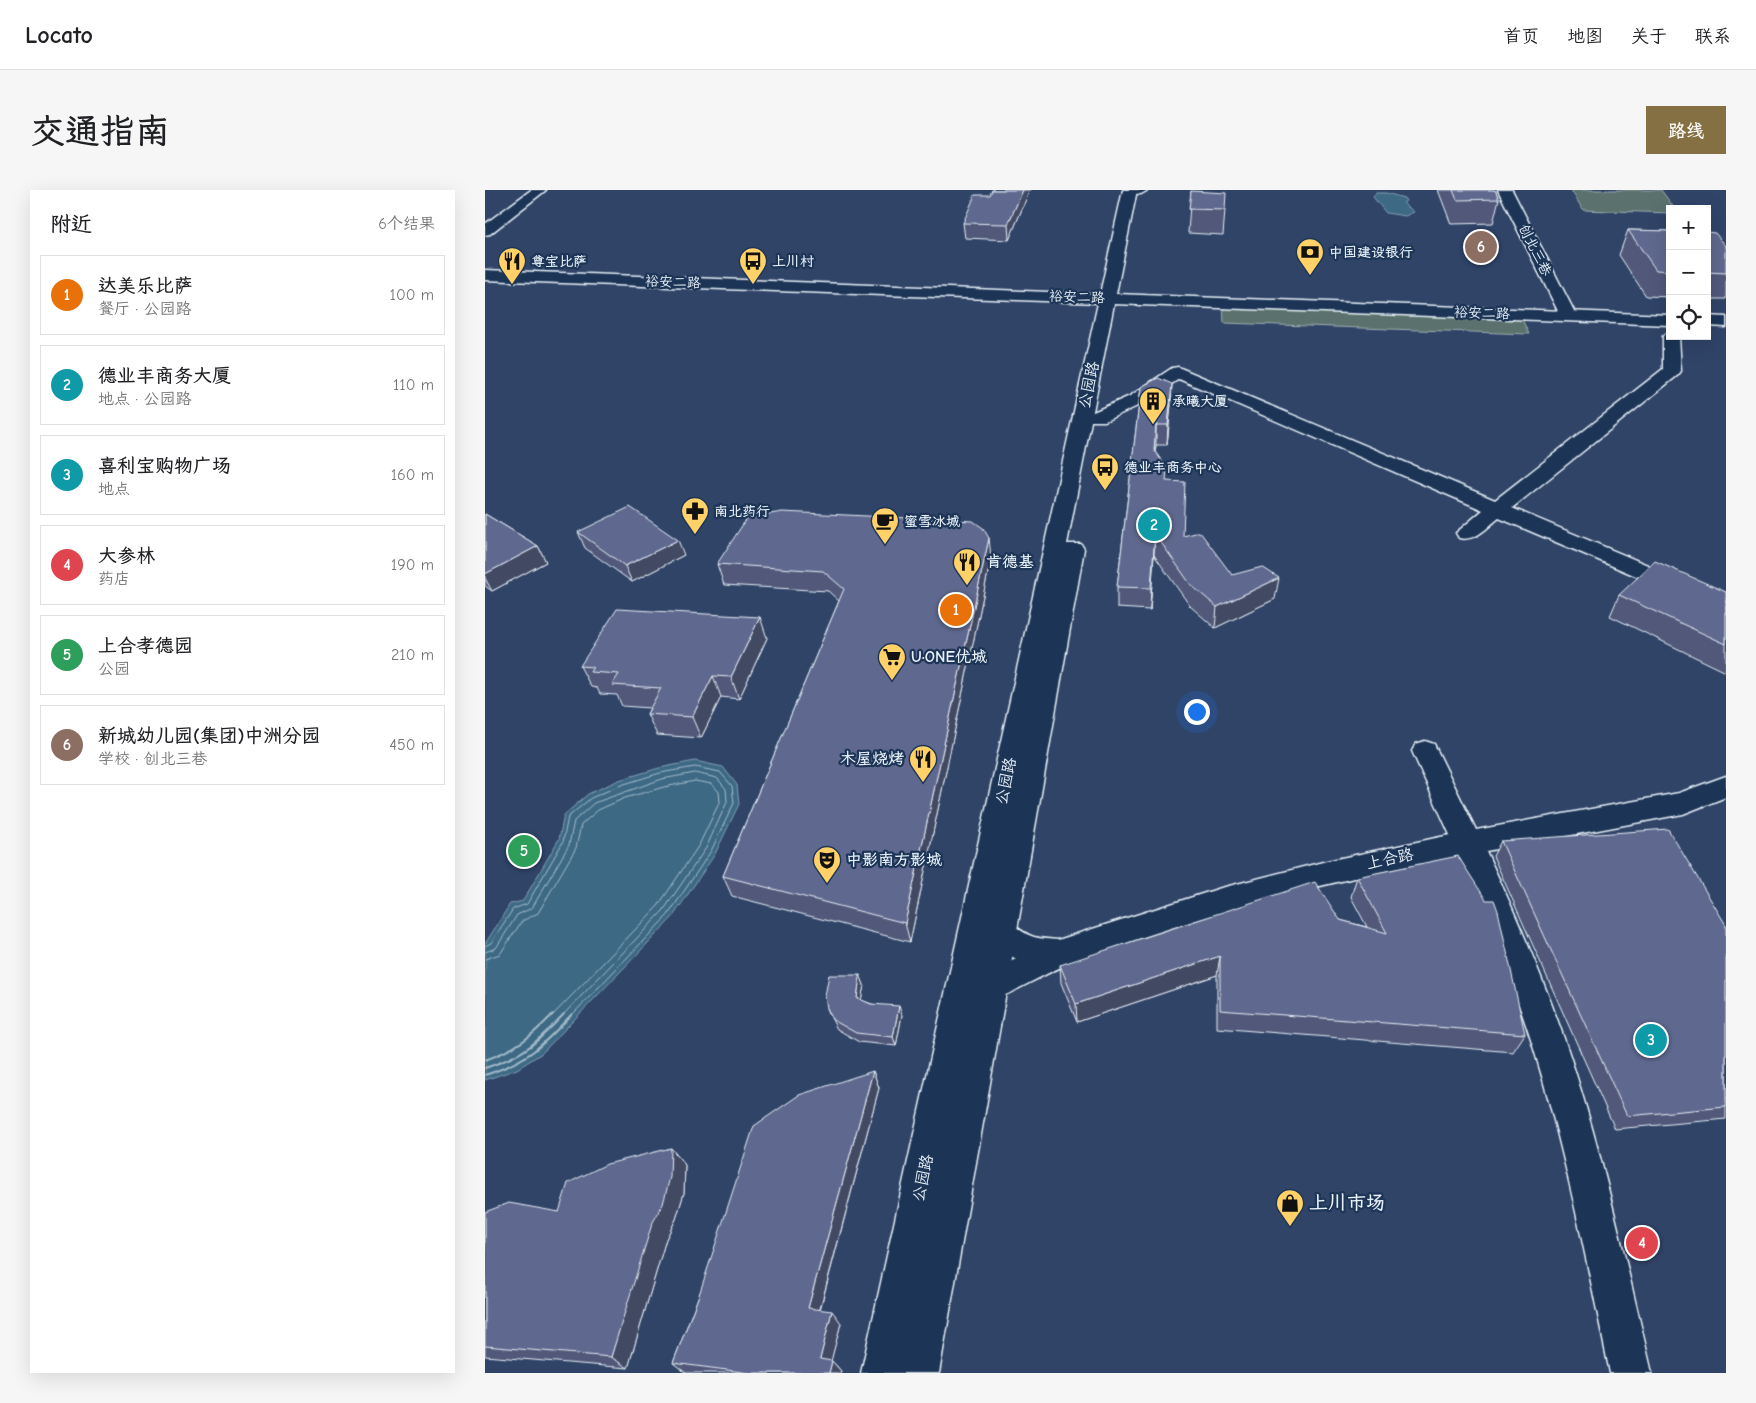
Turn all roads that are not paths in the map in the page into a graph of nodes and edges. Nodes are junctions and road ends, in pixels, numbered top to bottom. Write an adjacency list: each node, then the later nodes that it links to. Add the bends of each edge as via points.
1 (526, 190): 6 (main road)
2 (539, 190): 7 (main road)
3 (1131, 190): 4 (main road); 10 (main road, 公园路)
4 (1141, 190): 10 (main road, 公园路)
5 (1505, 190): 11 (main road, 创北三巷)
6 (485, 220)
7 (485, 231)
8 (485, 270): 10 (main road, 裕安二路)
9 (485, 275): 10 (main road, 裕安二路)
10 (1114, 296): 11 (main road, 裕安二路); 13 (main road, 裕安二路); 19 (main road, 公园路); 29 (main road, 公园路)
11 (1566, 311): 14 (main road, 裕安二路)
12 (1711, 316): 15 (main road)
13 (1666, 317)
14 (1666, 317)
15 (1726, 317)
16 (1711, 321): 17 (main road)
17 (1726, 322)
18 (1671, 340): 20 (main road, via 1672,371)
19 (1098, 417): 20 (main road, via 1136,400 1178,372); 26 (main road, 公园路)
20 (1499, 510): 21 (main road); 22 (main road)
21 (1467, 533)
22 (1726, 607)
23 (1425, 751): 25 (main road)
24 (1723, 792): 25 (main road, 上合路, via 1683,803)
25 (1467, 843): 27 (main road, 上合路, via 1221,900); 31 (main road, via 1503,919 1549,1046 1575,1133)
26 (1001, 933): 27 (main road, 上合路, via 1026,949); 28 (main road, 公园路)
27 (1058, 954): 28 (main road, 上合路)
28 (991, 988): 30 (main road, 公园路)
29 (882, 1373)
30 (918, 1373)
31 (1631, 1373)

